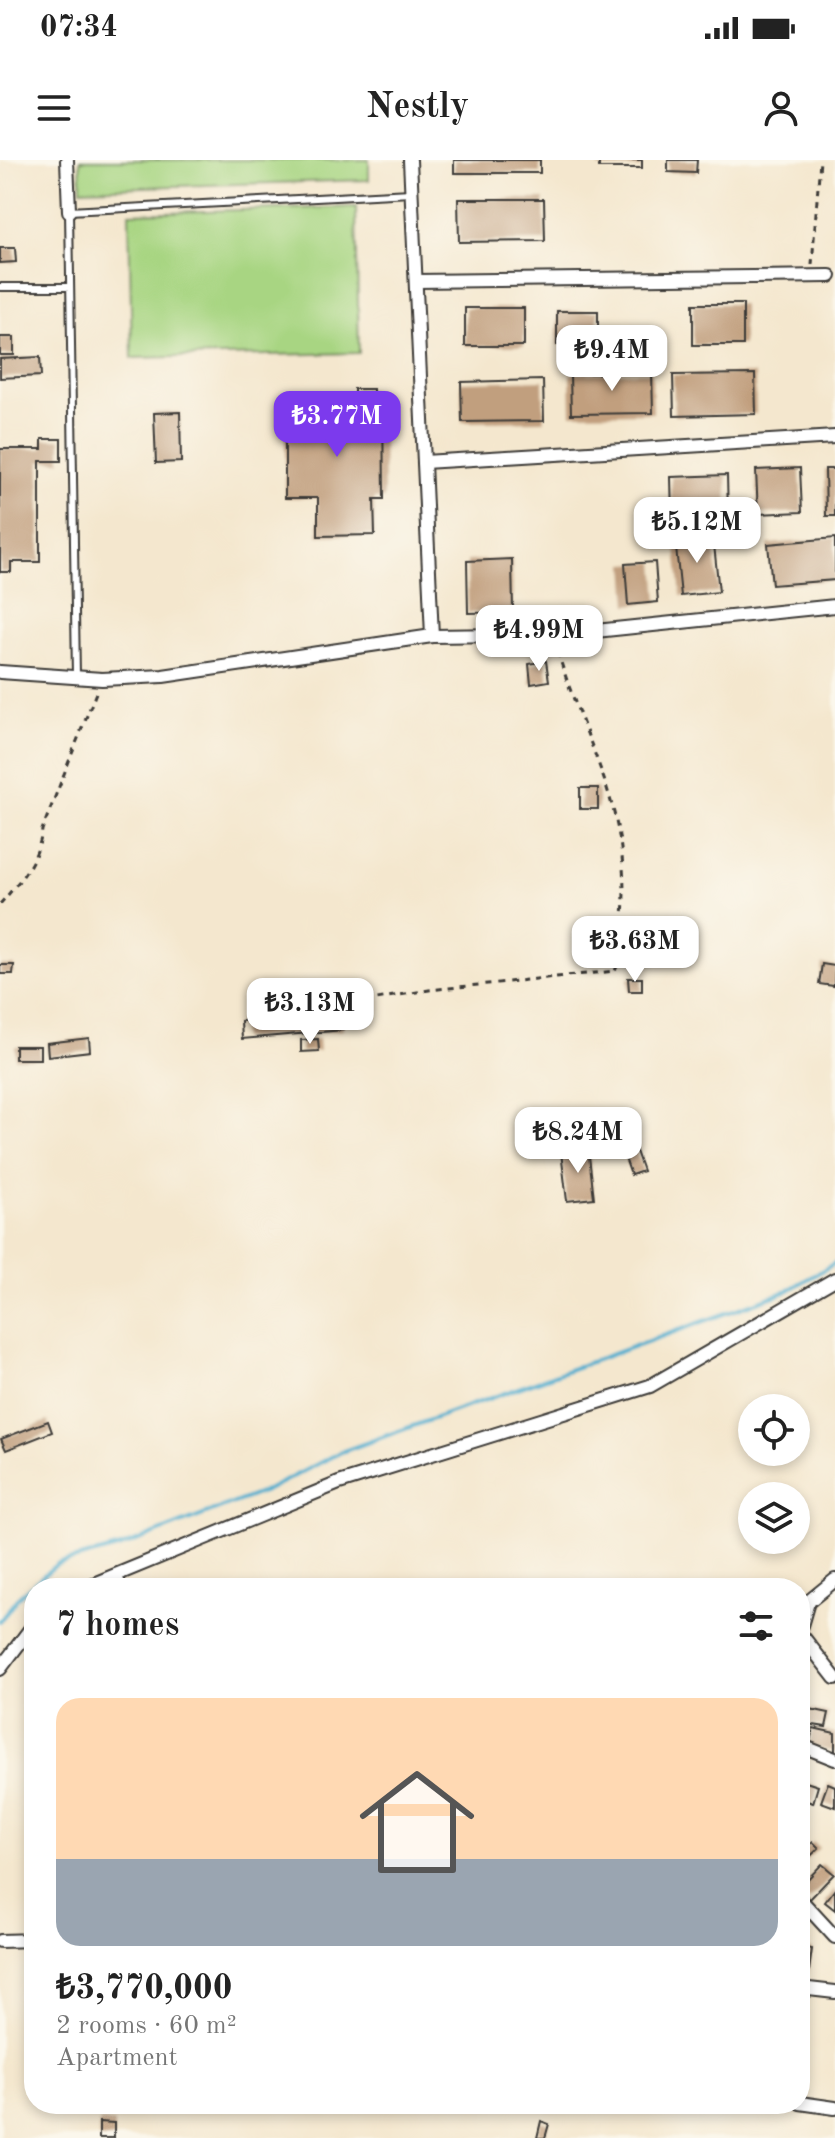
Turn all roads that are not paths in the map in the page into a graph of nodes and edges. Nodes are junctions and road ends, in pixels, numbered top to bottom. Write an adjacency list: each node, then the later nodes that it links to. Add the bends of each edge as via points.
1 (67, 160): 4 (street)
2 (410, 160): 3 (street)
3 (411, 193): 4 (lane); 6 (street)
4 (69, 211): 8 (lane)
5 (830, 276): 6 (street)
6 (416, 281): 10 (street)
7 (0, 287): 8 (lane)
8 (70, 287): 14 (lane)
9 (835, 437): 10 (street)
10 (424, 462): 12 (street)
11 (835, 606): 12 (street, via 553,634)
12 (432, 636): 14 (street, via 163,676)
13 (0, 672): 14 (street)
14 (76, 676)
15 (835, 1279): 16 (street, via 650,1386 339,1483)
16 (131, 1578)
17 (832, 1585): 18 (street)
18 (810, 1601)
19 (24, 1637): 21 (street)
20 (810, 1644): 22 (street)
21 (0, 1669)
22 (835, 1678)
23 (810, 1749): 24 (street)
24 (835, 1759)
25 (810, 1910): 26 (street)
26 (835, 1937)
27 (24, 1940): 28 (street)
28 (0, 1941)
29 (810, 1989): 30 (street)
30 (835, 1992)
31 (810, 2104): 32 (street)
32 (835, 2108)

